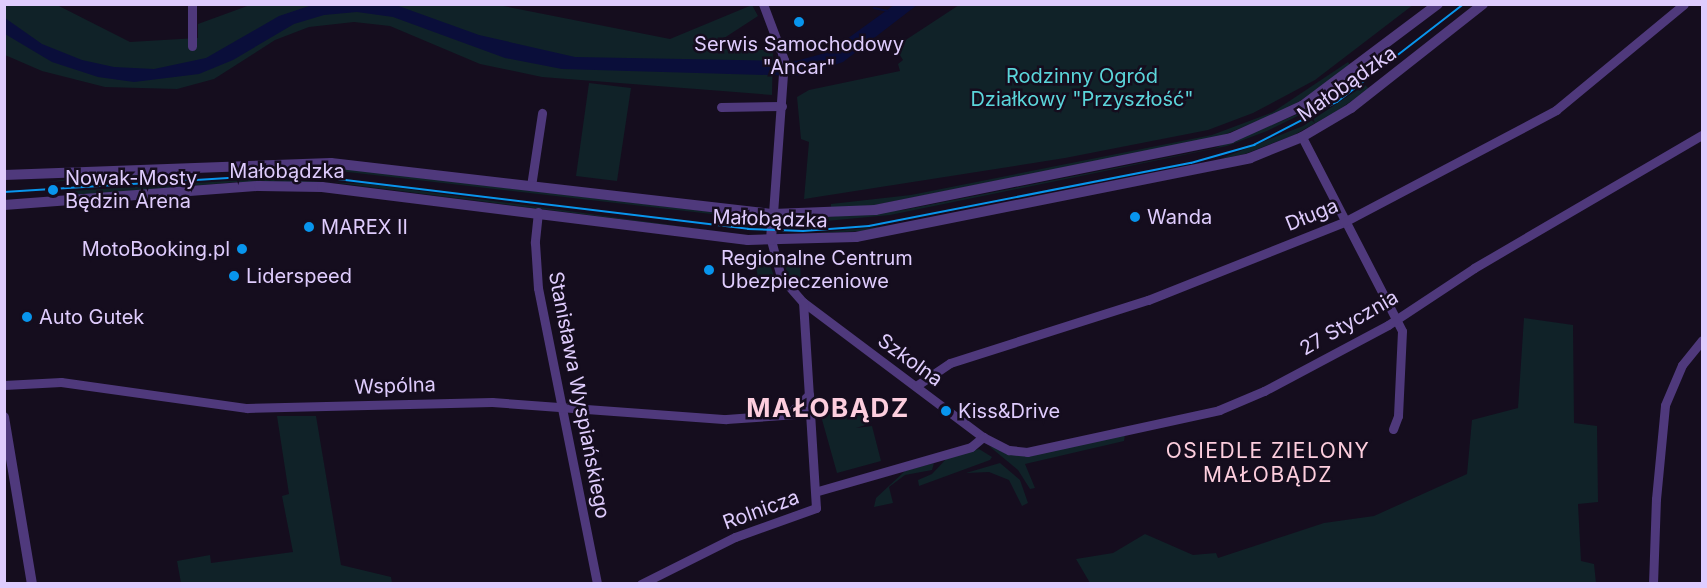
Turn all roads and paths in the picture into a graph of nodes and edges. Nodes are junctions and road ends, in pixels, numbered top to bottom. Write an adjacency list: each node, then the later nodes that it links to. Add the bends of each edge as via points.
1 (192, 4): 6 (street)
2 (763, 4): 7 (street, via 784,60)
3 (1438, 4): 16 (street, Małobądzka, via 1302,106 1231,138 875,210)
4 (1483, 4): 11 (street, Małobądzka, via 1373,92)
5 (1684, 4): 17 (street, Długa, via 1556,110)
6 (192, 46)
7 (782, 106): 8 (street); 16 (street)
8 (721, 107)
9 (542, 113): 13 (street)
10 (1702, 135): 22 (street, 27 Stycznia)
11 (1302, 137): 17 (street); 18 (street, Małobądzka, via 1250,158 1185,174 926,225 839,239)
12 (4, 175): 13 (street, Małobądzka, via 301,162)
13 (531, 186): 16 (street, Małobądzka)
14 (4, 205): 15 (street, Małobądzka, via 300,186)
15 (538, 212): 18 (street, Małobądzka, via 668,231); 27 (street, Stanisława Wyspiańskiego, via 538,288)
16 (773, 214): 18 (street)
17 (1344, 222): 22 (street); 25 (street, Długa, via 1148,300 950,363)
18 (771, 240): 19 (street, Szkolna, via 781,277)
19 (803, 302): 20 (street, Szkolna); 21 (street)
20 (815, 312): 21 (street); 25 (street, Szkolna)
21 (805, 316): 26 (street)
22 (1395, 317): 31 (street, via 1404,343 1398,416); 32 (street, 27 Stycznia, via 1388,325 1264,391 1219,410 1027,452 1009,450)
23 (1702, 340): 37 (street, via 1682,365 1665,405)
24 (4, 385): 27 (street, Wspólna, via 61,382 247,408 492,402)
25 (916, 386): 32 (street, Szkolna)
26 (810, 395): 28 (street); 29 (street)
27 (561, 405): 29 (street, Wspólna, via 726,419); 35 (street, Stanisława Wyspiańskiego)
28 (811, 414): 29 (street, Wspólna); 33 (street)
29 (787, 415)
30 (4, 417): 34 (street)
31 (1393, 429)
32 (983, 437): 33 (street, Rolnicza, via 972,447)
33 (818, 491): 36 (street, Rolnicza, via 819,503 812,511 735,537)
34 (32, 584)
35 (597, 584)
36 (641, 584)
37 (1653, 584)

